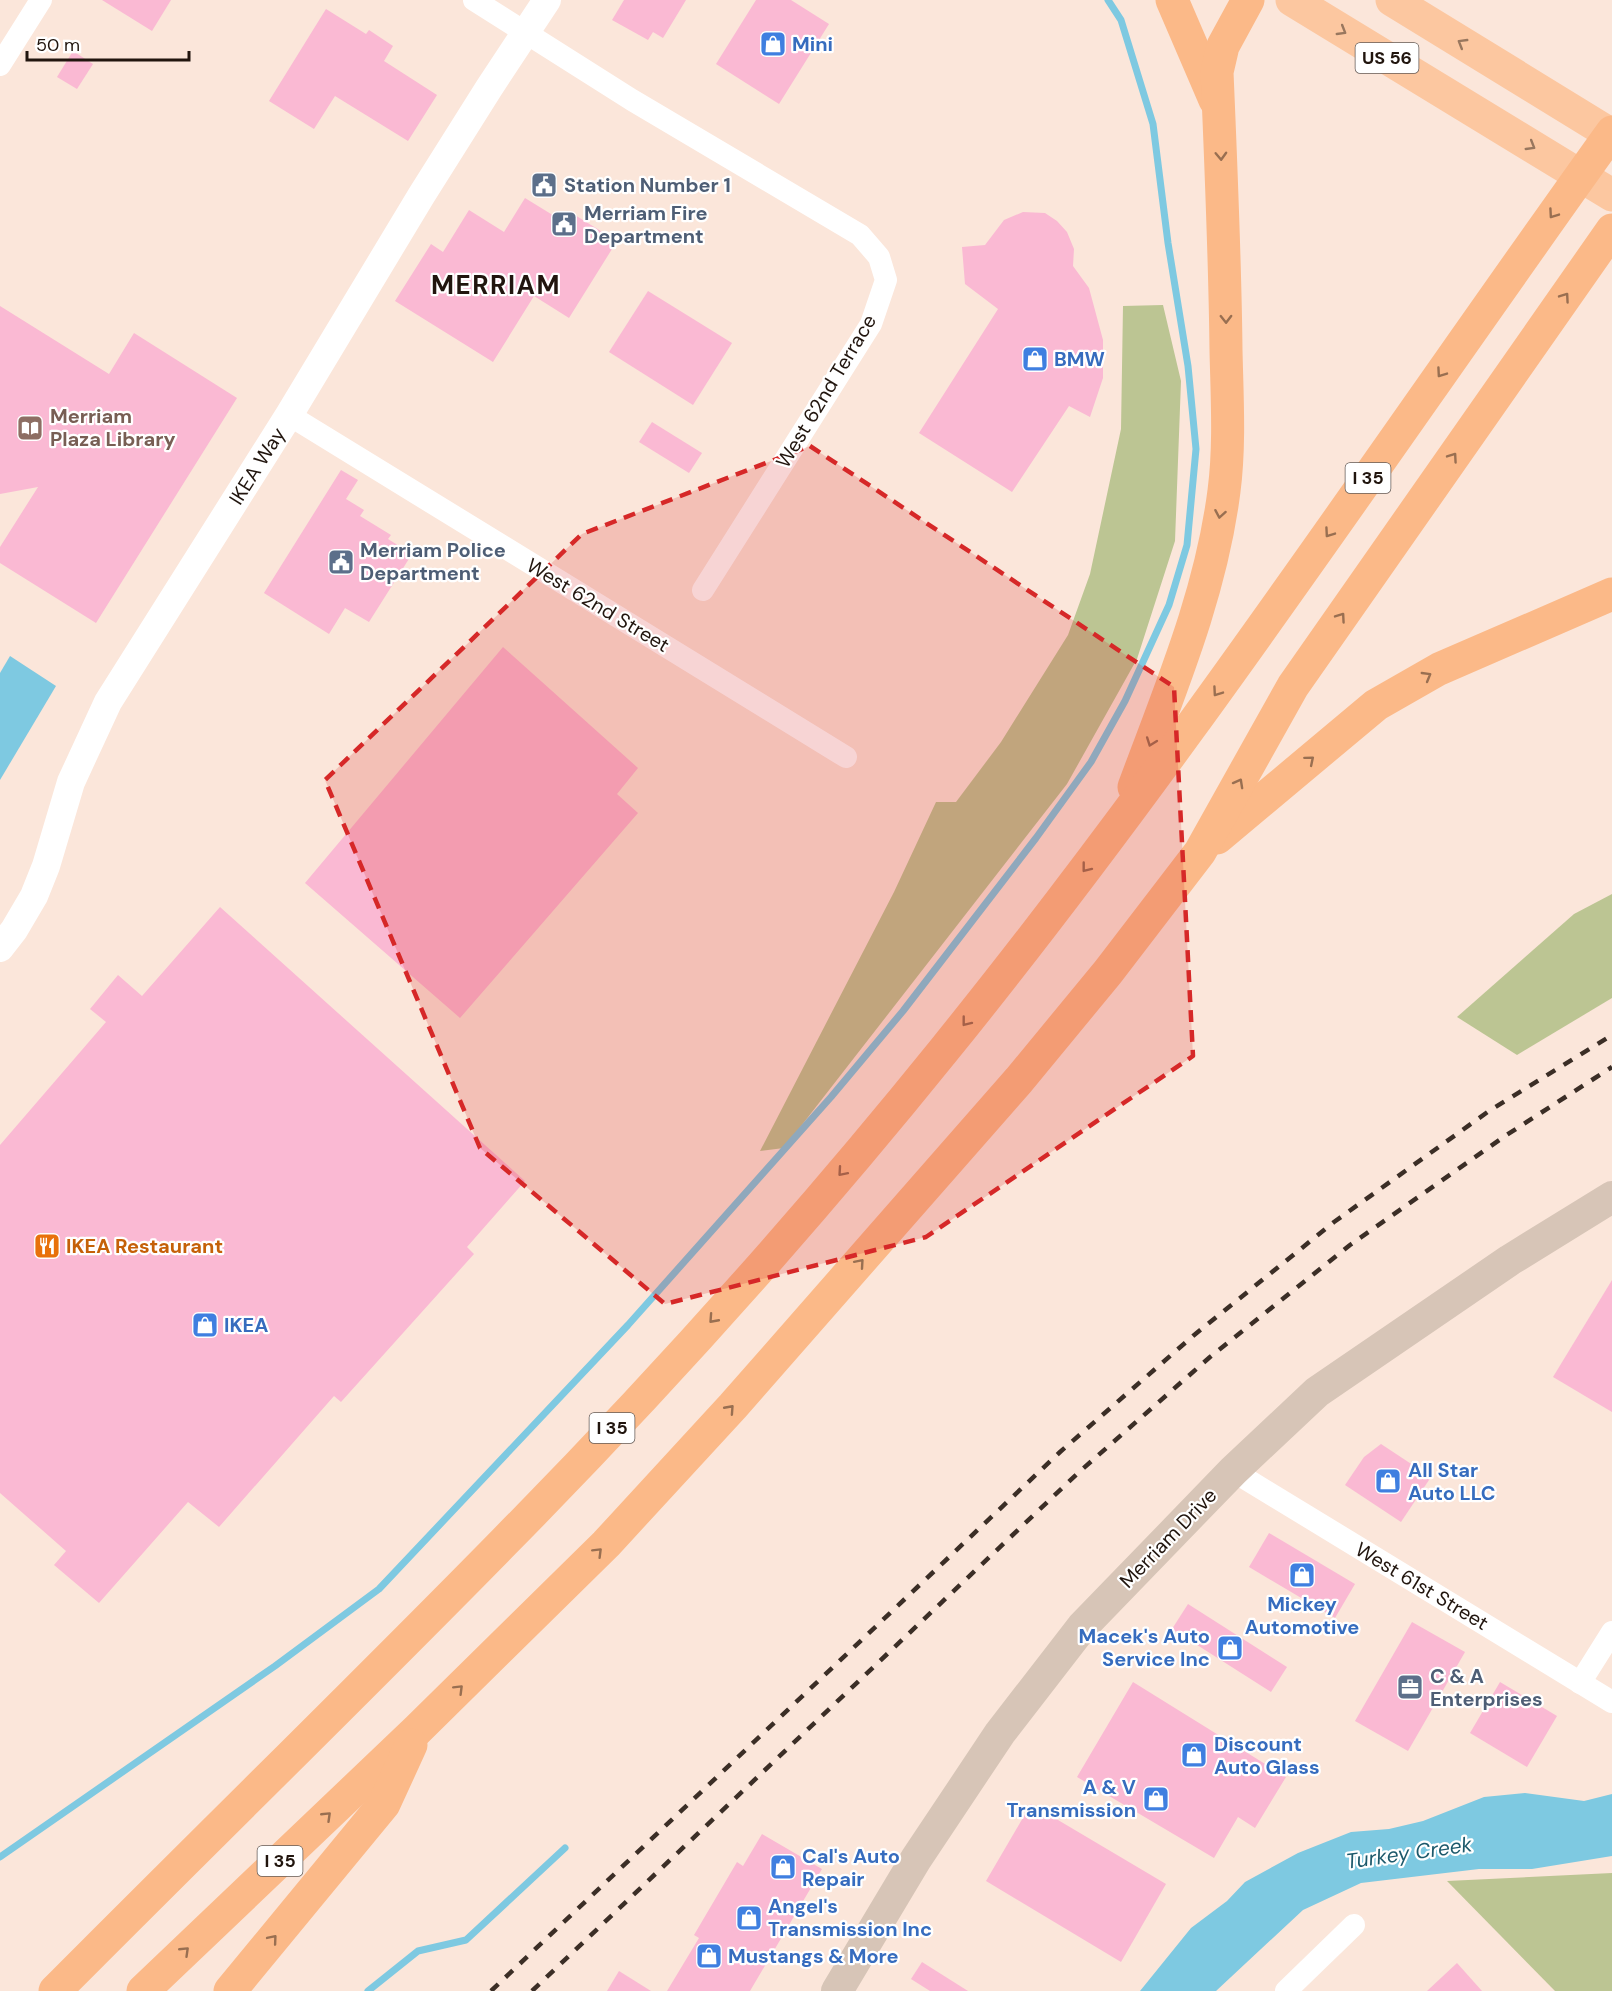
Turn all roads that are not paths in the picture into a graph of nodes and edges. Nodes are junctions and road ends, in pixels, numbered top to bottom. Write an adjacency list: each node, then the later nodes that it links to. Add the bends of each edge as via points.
1 (41, 0): 9 (street)
2 (474, 0): 8 (street, West 62nd Terrace)
3 (547, 0): 8 (street, IKEA Way)
4 (1172, 0): 10 (highway)
5 (1248, 0): 10 (highway, via 1223,46 1217,72)
6 (1292, 0): 12 (highway, US 56, one-way to 12)
7 (1392, 0): 11 (highway, one-way to 7)
8 (526, 32): 14 (street, IKEA Way); 15 (street, West 62nd Terrace, via 860,236 879,257 885,280 871,324)
9 (0, 65)
10 (1219, 110): 18 (highway, one-way to 18, via 1225,261 1225,489 1213,555 1193,628)
11 (1612, 134): 18 (highway, I 35, one-way to 18)
12 (1612, 195)
13 (1612, 230): 19 (highway, I 35, one-way to 13, via 1293,686)
14 (289, 415): 17 (street, West 62nd Street); 20 (street, IKEA Way, via 108,702 71,782 34,896)
15 (703, 590)
16 (1612, 594): 19 (highway, one-way to 16, via 1376,705 1439,669)
17 (846, 757)
18 (1122, 822): 28 (highway, I 35, one-way to 28, via 943,1051 847,1166 625,1415 507,1540)
19 (1200, 852): 26 (highway, I 35, one-way to 19, via 606,1544 741,1398 1019,1080)
20 (0, 948)
21 (1612, 1197): 22 (main road, Merriam Drive, via 1510,1260 1317,1392)
22 (1233, 1471): 24 (street, West 61st Street); 31 (main road, Merriam Drive, via 1082,1627 1000,1733 916,1859)
23 (1612, 1632): 24 (street)
24 (1580, 1683): 25 (street, West 61st Street)
25 (1612, 1702)
26 (417, 1730): 29 (highway, I 35, one-way to 26); 30 (highway, one-way to 26, via 384,1804)
27 (1354, 1925): 32 (street)
28 (55, 1991)
29 (143, 1991)
30 (230, 1991)
31 (837, 1991)
32 (1286, 1991)

